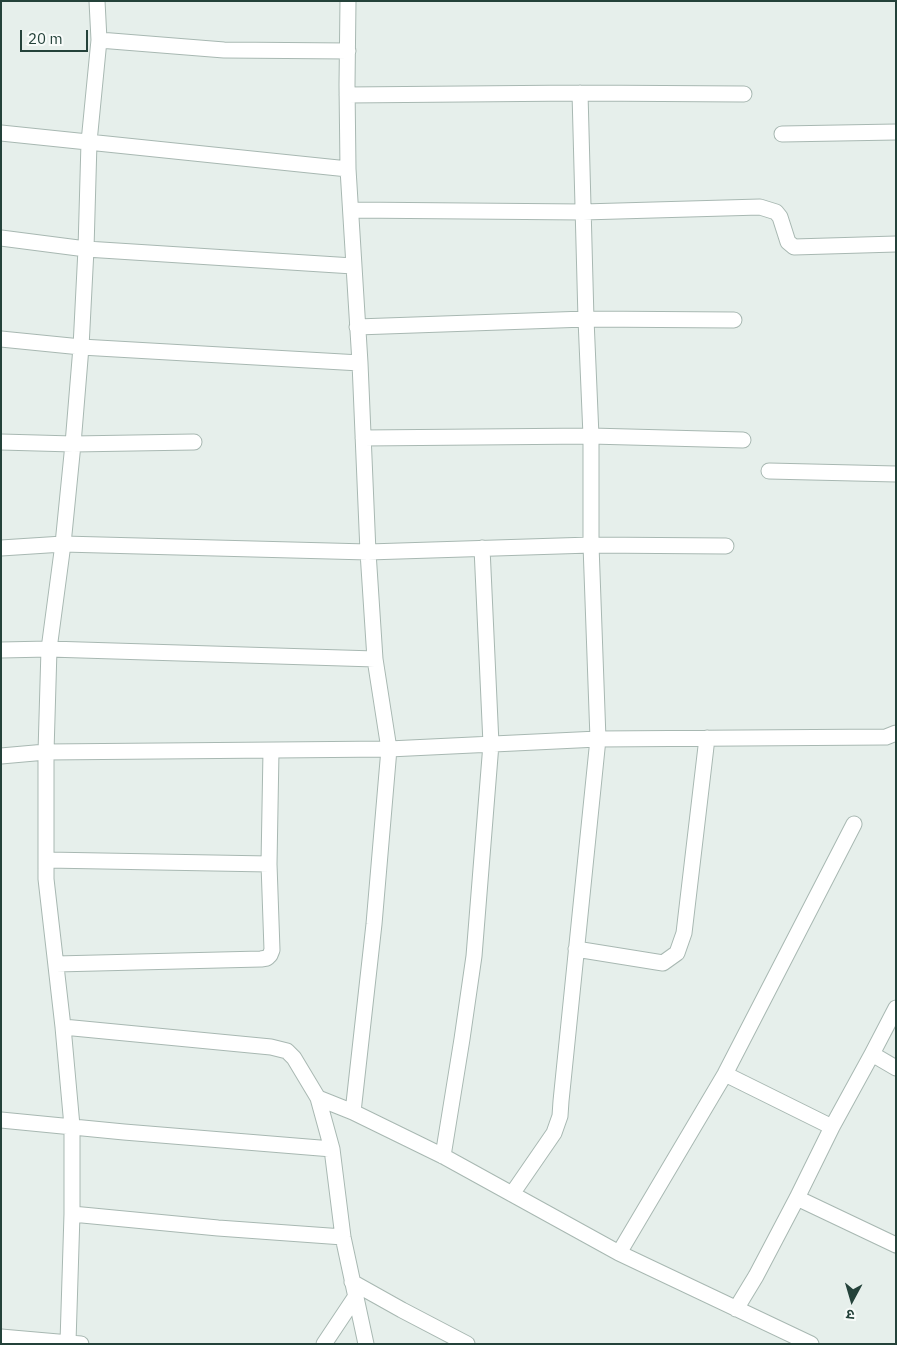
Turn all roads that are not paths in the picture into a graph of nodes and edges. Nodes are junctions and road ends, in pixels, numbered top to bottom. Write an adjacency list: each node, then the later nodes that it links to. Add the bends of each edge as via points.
1 (97, 1): 3 (street)
2 (348, 1): 4 (street)
3 (99, 40): 4 (street, via 224,50); 11 (street)
4 (348, 51): 7 (street)
5 (580, 94): 6 (street); 7 (street); 14 (street)
6 (744, 94)
7 (347, 95): 12 (street)
8 (896, 132): 10 (street)
9 (1, 133): 11 (street)
10 (782, 134)
11 (89, 142): 12 (street); 17 (street)
12 (348, 169): 13 (street)
13 (350, 210): 14 (street); 18 (street)
14 (583, 212): 16 (street, via 760,207 776,212 788,242 794,246); 19 (street)
15 (1, 238): 17 (street)
16 (896, 244)
17 (86, 248): 18 (street); 23 (street)
18 (353, 266): 21 (street)
19 (586, 319): 20 (street); 21 (street); 25 (street)
20 (734, 320)
21 (357, 327): 24 (street)
22 (1, 339): 23 (street)
23 (81, 347): 24 (street); 30 (street)
24 (360, 363): 26 (street)
25 (591, 436): 26 (street); 27 (street); 34 (street)
26 (363, 438): 38 (street)
27 (744, 440)
28 (1, 442): 30 (street)
29 (194, 442): 30 (street)
30 (73, 444): 33 (street)
31 (769, 471): 32 (street)
32 (896, 474)
33 (63, 544): 36 (street); 38 (street); 39 (street)
34 (592, 545): 35 (street); 37 (street); 44 (street)
35 (726, 546)
36 (1, 548)
37 (482, 548): 38 (street); 45 (street)
38 (368, 552): 41 (street)
39 (49, 649): 40 (street); 41 (street); 48 (street)
40 (1, 650)
41 (375, 658): 46 (street)
42 (707, 738): 43 (street); 44 (street); 53 (street, via 684,933 677,953 663,963)
43 (892, 738)
44 (598, 739): 45 (street); 53 (street)
45 (491, 744): 46 (street); 66 (street, via 474,956)
46 (389, 749): 47 (street); 61 (street)
47 (271, 751): 48 (street); 52 (street)
48 (46, 752): 49 (street); 51 (street)
49 (1, 756)
50 (854, 824): 59 (street)
51 (47, 860): 52 (street); 54 (street, via 46,879)
52 (269, 864): 54 (street, via 272,950 267,958)
53 (576, 949): 67 (street, via 560,1116 554,1133)
54 (56, 964): 56 (street)
55 (896, 1008): 57 (street)
56 (63, 1027): 60 (street, via 287,1051); 63 (street)
57 (872, 1054): 58 (street); 64 (street)
58 (896, 1068)
59 (725, 1074): 64 (street); 72 (street)
60 (318, 1098): 61 (street); 65 (street)
61 (353, 1112): 66 (street)
62 (1, 1120): 63 (street)
63 (72, 1126): 65 (street); 69 (street)
64 (832, 1127): 68 (street)
65 (332, 1149): 70 (street)
66 (443, 1156): 67 (street)
67 (512, 1194): 72 (street)
68 (797, 1198): 71 (street); 74 (street)
69 (72, 1214): 70 (street); 76 (street)
70 (343, 1237): 73 (street)
71 (896, 1245)
72 (619, 1252): 74 (street)
73 (354, 1289): 77 (street); 78 (street); 79 (street)
74 (736, 1309): 80 (street)
75 (1, 1336): 76 (street)
76 (75, 1343)
77 (324, 1344)
78 (366, 1344)
79 (467, 1344)
80 (811, 1344)

